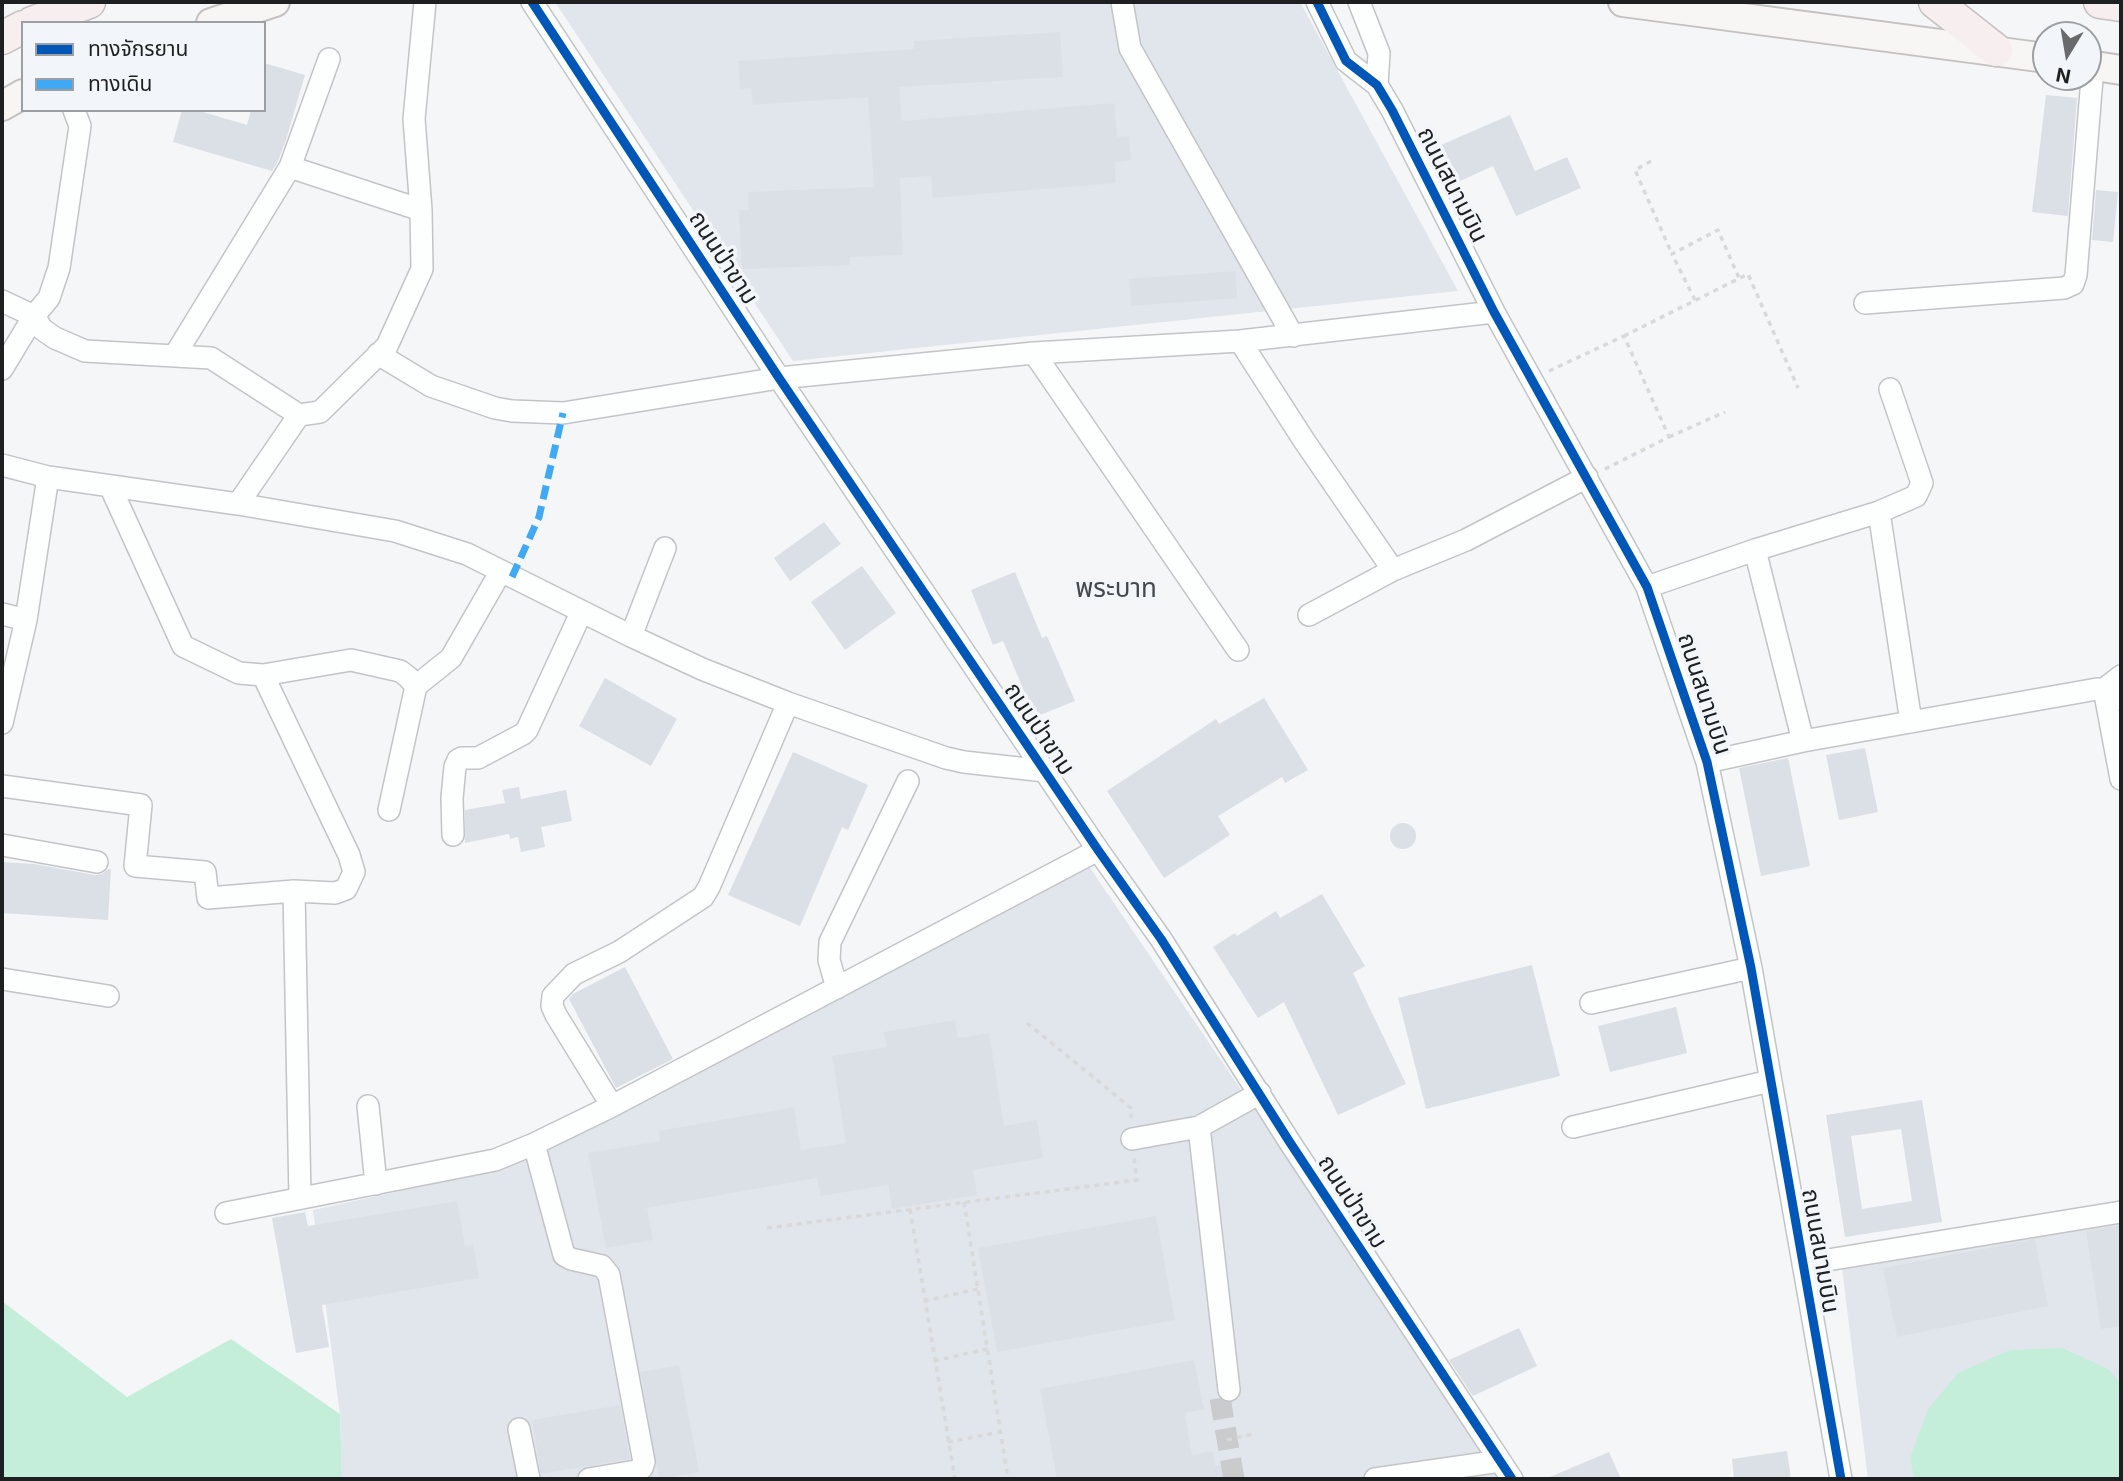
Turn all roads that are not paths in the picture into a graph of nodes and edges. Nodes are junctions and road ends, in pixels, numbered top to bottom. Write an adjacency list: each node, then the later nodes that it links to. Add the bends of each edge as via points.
1 (89, 2): 12 (highway)
2 (275, 2): 13 (main road)
3 (425, 2): 27 (street, via 414,119)
4 (532, 2): 38 (street, ถนนป่าขาม)
5 (1122, 2): 32 (street, via 1130,48)
6 (1317, 2): 21 (street, ถนนสนามบิน, via 1346,61)
7 (1359, 2): 21 (street, via 1379,53)
8 (1623, 2): 16 (main road)
9 (1935, 2): 16 (highway)
10 (2100, 2): 11 (highway)
11 (2121, 5)
12 (37, 21)
13 (217, 21)
14 (21, 28): 15 (highway)
15 (2, 37)
16 (1996, 50): 17 (main road)
17 (2032, 56)
18 (329, 59): 26 (street)
19 (2102, 67): 20 (main road)
20 (2121, 70)
21 (1377, 85): 30 (street, ถนนสนามบิน)
22 (2089, 91): 29 (street, via 2073,284)
23 (21, 95): 24 (main road)
24 (2, 106)
25 (75, 112): 31 (street, via 80,127 60,268 49,298)
26 (290, 167): 27 (street); 36 (street)
27 (421, 210): 35 (street, via 422,269 387,346)
28 (2, 301): 31 (street)
29 (1865, 303)
30 (1494, 312): 32 (street); 43 (street, ถนนสนามบิน)
31 (34, 316): 36 (street, via 55,338 85,351); 37 (street)
32 (1293, 336): 33 (street)
33 (1240, 341): 34 (street); 49 (street)
34 (1034, 353): 38 (street); 57 (street)
35 (378, 354): 38 (street, via 431,386 512,411 563,413); 40 (street, via 320,412)
36 (176, 355): 40 (street, via 211,358)
37 (2, 369)
38 (779, 378): 67 (street, ถนนป่าขาม)
39 (1890, 389): 46 (street, via 1922,483 1916,496)
40 (299, 415): 45 (street)
41 (2, 465): 42 (street)
42 (48, 477): 44 (street); 55 (street)
43 (1587, 477): 49 (street, via 1466,540); 51 (street, ถนนสนามบิน)
44 (110, 486): 45 (street); 58 (street, via 183,646 239,673)
45 (238, 504): 50 (street, via 395,531 467,554)
46 (1879, 512): 48 (street); 63 (street)
47 (665, 548): 56 (street)
48 (1755, 550): 51 (street); 65 (street)
49 (1393, 570): 54 (street)
50 (501, 571): 52 (street); 60 (street, via 451,658)
51 (1647, 587): 66 (street, ถนนสนามบิน)
52 (581, 613): 56 (street); 72 (street, via 527,730 478,758 458,760)
53 (2, 614): 55 (street)
54 (1309, 615)
55 (26, 620): 64 (street)
56 (631, 636): 62 (street)
57 (1238, 650)
58 (264, 675): 60 (street, via 351,660 400,671); 76 (street, via 354,872 346,889)
59 (2121, 676): 61 (street)
60 (416, 686): 71 (street)
61 (2113, 694): 63 (street); 68 (street)
62 (788, 703): 67 (street, via 946,758); 85 (street, via 703,897 574,974 553,996 556,1015)
63 (1911, 722): 65 (street)
64 (2, 723)
65 (1803, 741): 66 (street)
66 (1707, 762): 77 (street, ถนนสนามบิน)
67 (1045, 771): 74 (street, ถนนป่าขาม)
68 (2121, 779)
69 (908, 780): 79 (street, via 830,942 829,960)
70 (2, 786): 76 (street, via 141,805 135,866 205,872 208,898)
71 (389, 810)
72 (453, 835)
73 (2, 845): 75 (street)
74 (1098, 850): 79 (street); 83 (street, ถนนป่าขาม)
75 (97, 862)
76 (294, 891): 91 (street)
77 (1751, 968): 81 (street); 82 (street, ถนนสนามบิน)
78 (2, 979): 80 (street)
79 (837, 988): 85 (street)
80 (108, 996)
81 (1591, 1003)
82 (1770, 1081): 87 (street); 94 (street, ถนนสนามบิน)
83 (1260, 1093): 86 (street); 97 (street, ถนนป่าขาม)
84 (368, 1106): 90 (street)
85 (611, 1106): 89 (street)
86 (1199, 1127): 88 (street); 95 (street)
87 (1573, 1127)
88 (1132, 1139)
89 (534, 1144): 90 (street, via 495,1160); 99 (street, via 564,1255 601,1266 609,1275 644,1462 636,1471)
90 (376, 1184): 91 (street)
91 (300, 1198): 93 (street)
92 (2121, 1212): 94 (street)
93 (226, 1213)
94 (1803, 1264): 102 (street, ถนนสนามบิน)
95 (1230, 1389)
96 (519, 1429): 98 (street)
97 (1500, 1461): 100 (street); 101 (street, ถนนป่าขาม)
98 (530, 1479)
99 (589, 1479)
100 (1375, 1479)
101 (1512, 1479)
102 (1841, 1479)

